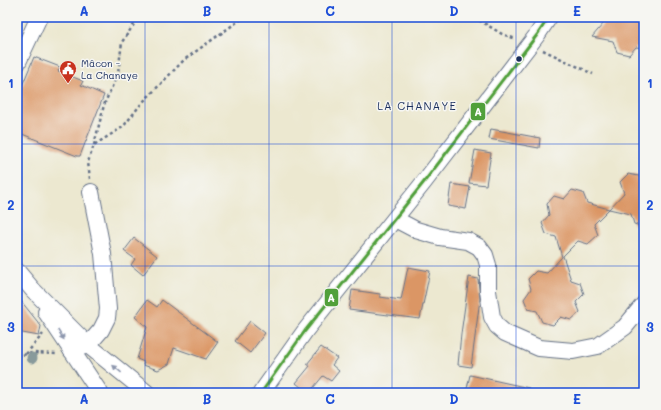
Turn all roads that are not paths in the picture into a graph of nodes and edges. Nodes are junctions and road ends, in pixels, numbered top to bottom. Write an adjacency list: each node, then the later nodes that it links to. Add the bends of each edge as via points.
1 (39, 17): 3 (street)
2 (550, 17): 5 (street)
3 (17, 64)
4 (91, 192): 9 (street, via 103,254 108,309 101,330)
5 (395, 219): 8 (street, via 416,230 468,241 479,247 488,265 488,291 496,326 505,333 539,348 573,351 598,346 625,327); 13 (street, via 305,331)
6 (17, 271): 7 (street)
7 (33, 290): 9 (street); 10 (street, one-way to 10)
8 (644, 304)
9 (88, 345): 10 (street); 12 (street, one-way to 9)
10 (71, 350): 11 (street)
11 (100, 393)
12 (147, 393)
13 (261, 393)

